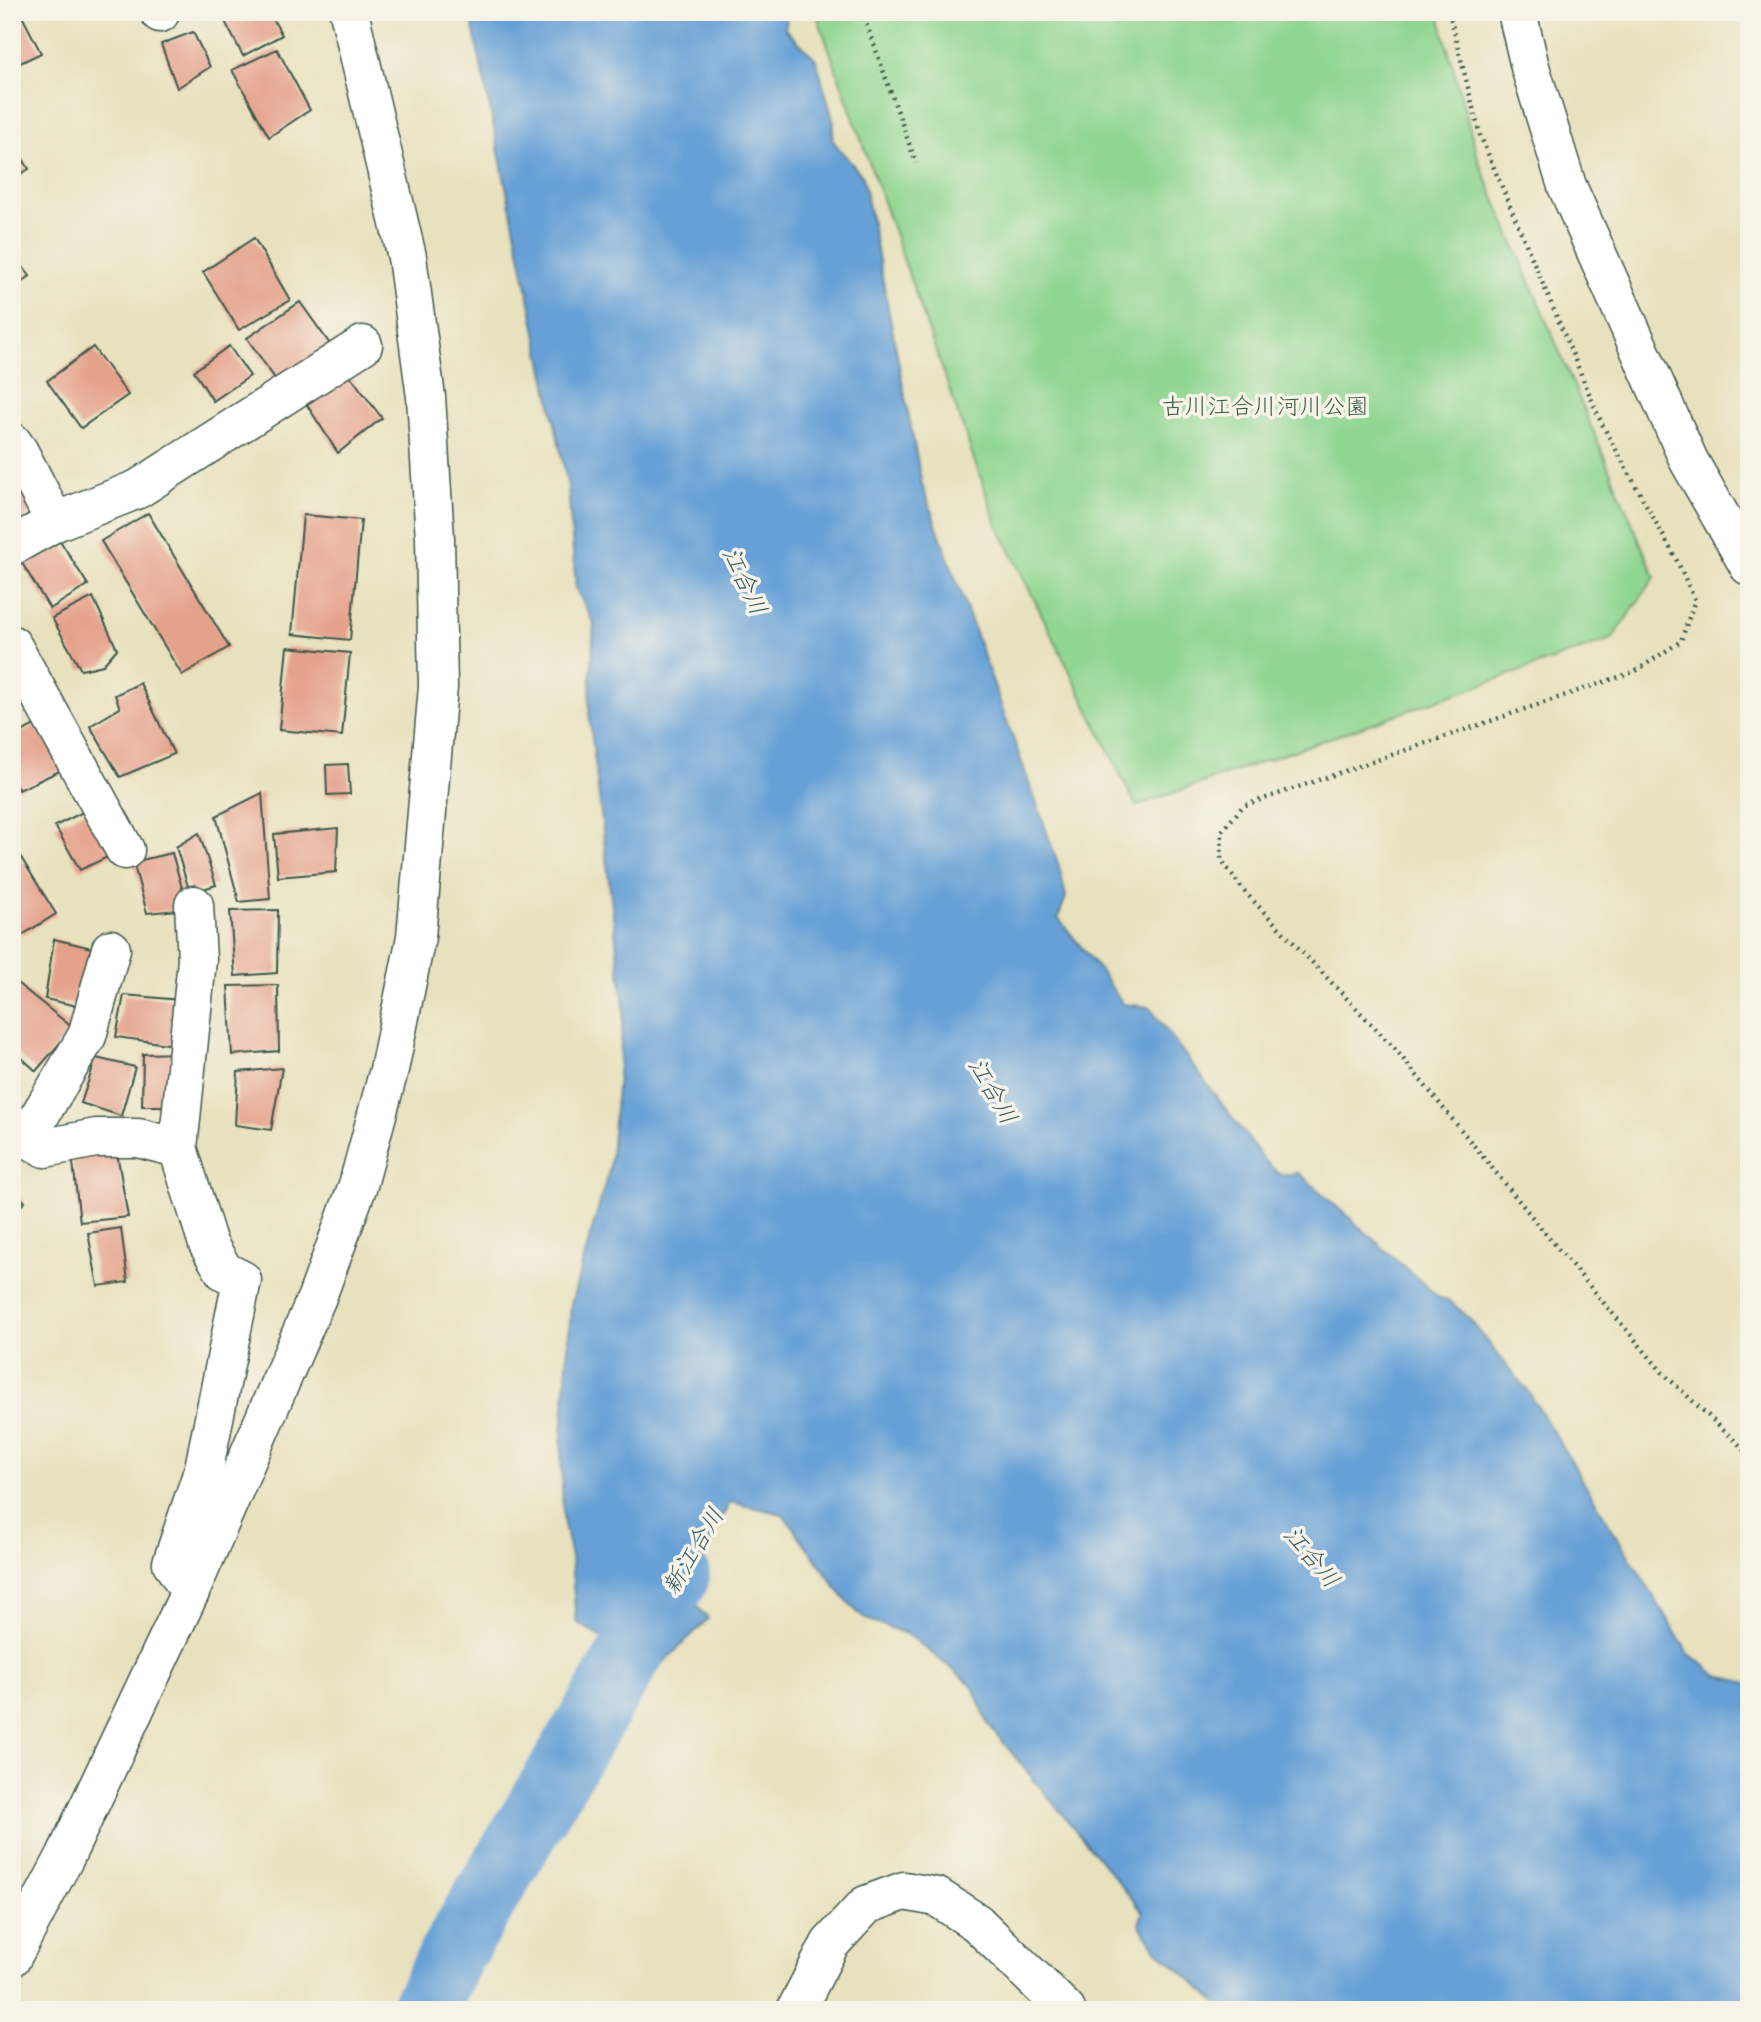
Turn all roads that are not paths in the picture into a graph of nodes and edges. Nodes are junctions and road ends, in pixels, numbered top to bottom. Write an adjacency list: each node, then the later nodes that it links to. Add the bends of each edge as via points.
1 (349, 12): 14 (street, via 407,257 426,397 438,687 416,937 389,1070 358,1185 317,1297)
2 (1517, 12): 7 (street, via 1567,186 1689,461)
3 (363, 345): 5 (street, via 138,489)
4 (12, 442): 5 (street)
5 (55, 522): 6 (street)
6 (12, 546)
7 (1749, 566)
8 (12, 645): 9 (street)
9 (125, 850)
10 (194, 905): 13 (street, via 197,960)
11 (111, 949): 12 (street, via 87,1036)
12 (20, 1133): 13 (street, via 45,1147 96,1138 138,1138)
13 (178, 1148): 14 (street, via 208,1244 224,1271 242,1280 204,1468 172,1563)
14 (190, 1592): 15 (street, via 65,1857)
15 (12, 1957)
16 (796, 2010): 17 (street, via 830,1944 866,1905 904,1891 937,1898 977,1923)
17 (1066, 2010)

